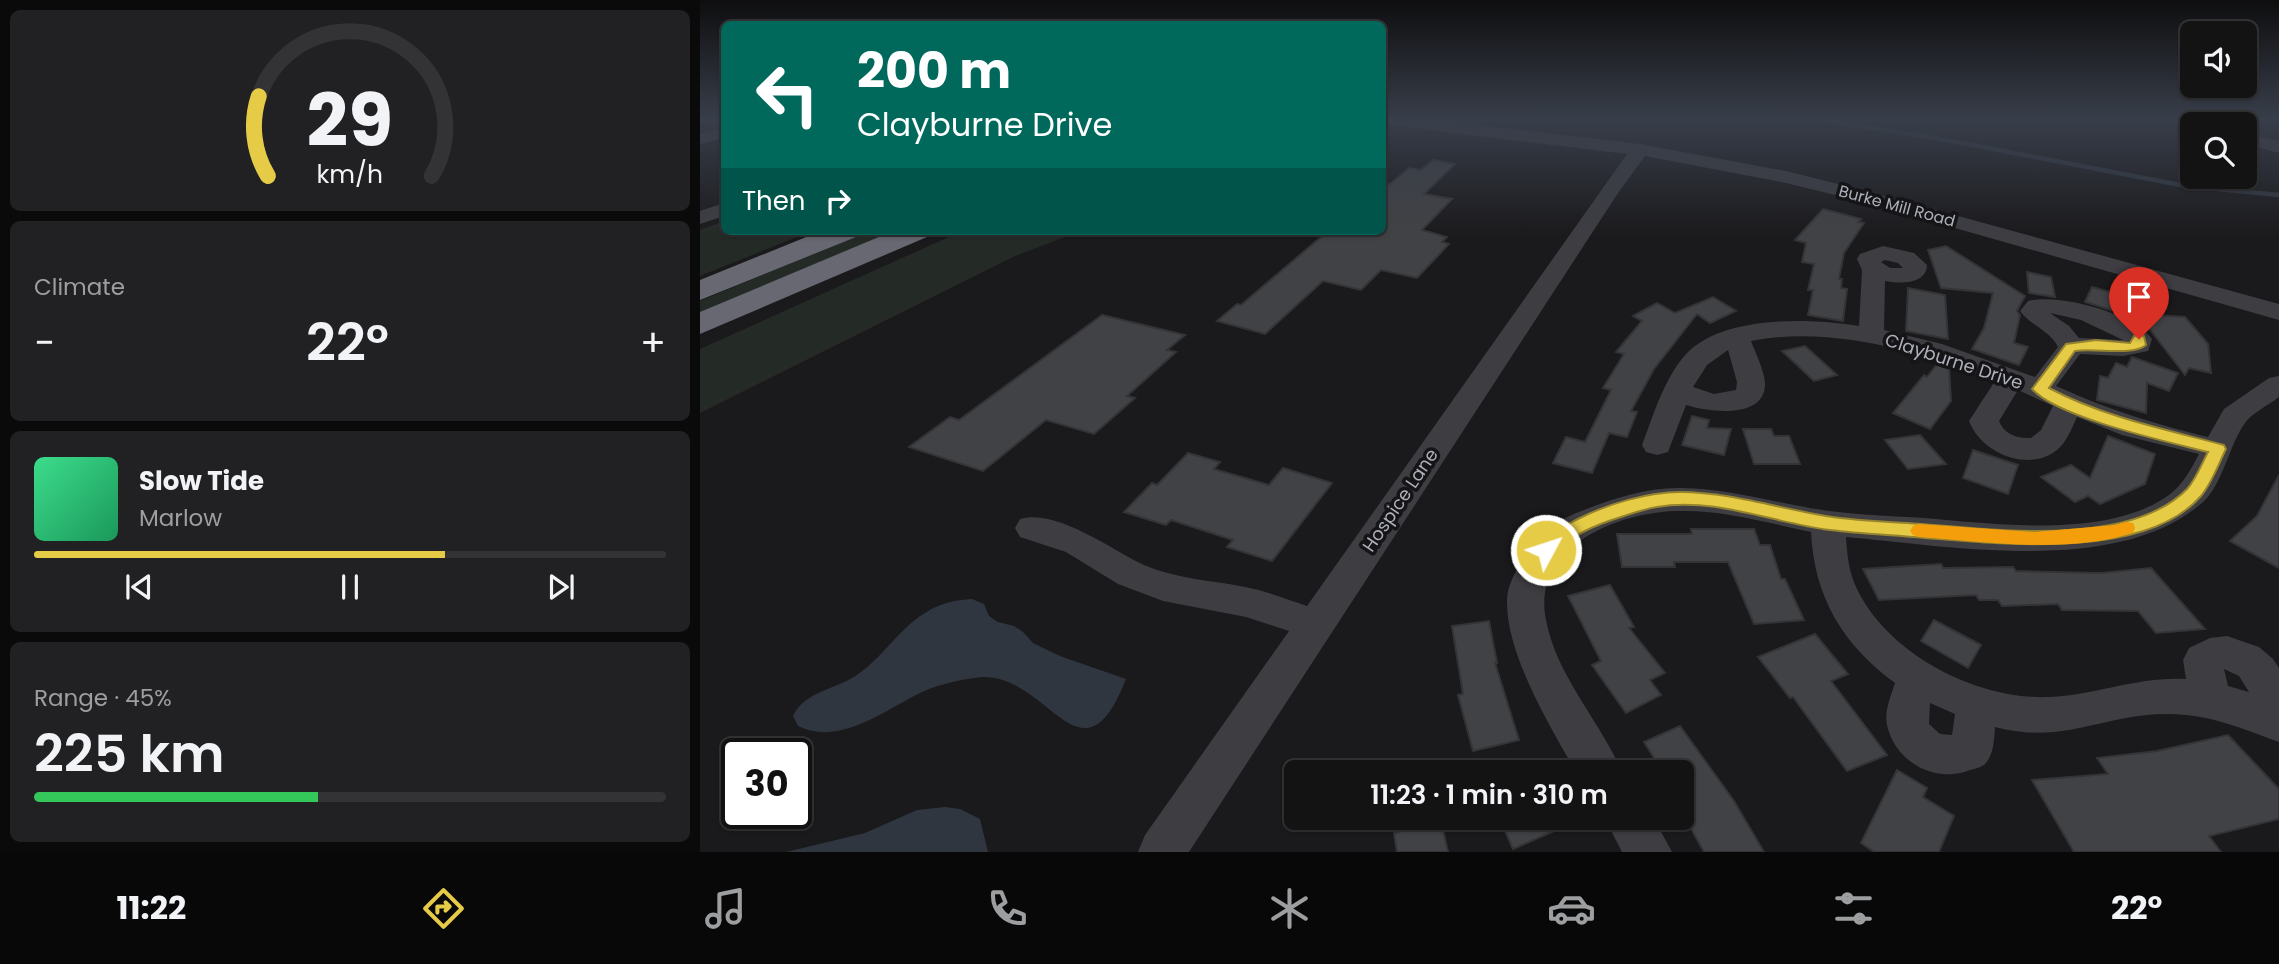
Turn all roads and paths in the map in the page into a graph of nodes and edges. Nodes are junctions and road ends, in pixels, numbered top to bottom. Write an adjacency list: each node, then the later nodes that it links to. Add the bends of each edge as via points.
1 (1634, 158): 23 (street, Hospice Lane)
2 (1684, 158): 9 (street, Burke Mill Road, via 1854,193)
3 (721, 210): 4 (street)
4 (700, 218)
5 (836, 235): 8 (highway)
6 (908, 235): 10 (highway)
7 (1874, 269): 11 (street)
8 (700, 289)
9 (2279, 312)
10 (700, 324)
11 (1871, 335): 12 (street, Clayburne Drive, via 1797,329); 14 (street, Clayburne Drive, via 1918,345)
12 (1737, 337): 17 (street, Clayburne Drive, via 1696,359); 17 (street, via 1751,382 1749,395 1724,404)
13 (2071, 347): 16 (street)
14 (2011, 378): 16 (street, Clayburne Drive); 18 (street, via 1984,421 1994,439 2010,446 2043,446)
15 (2277, 388): 20 (street, via 2235,416)
16 (2040, 389): 18 (street, Clayburne Drive)
17 (1679, 391): 19 (street, Clayburne Drive)
18 (2068, 404): 20 (street, Clayburne Drive, via 2122,425)
19 (1657, 445)
20 (2218, 449): 21 (street, via 2195,491 2176,507 2115,532 2035,538)
21 (1828, 523): 24 (street, via 1829,556 1847,608 1885,651); 27 (street, via 1714,500 1655,501 1578,524 1546,550 1530,578 1525,599 1527,621 1551,690)
22 (1032, 528): 23 (street, via 1078,543 1131,574 1176,591 1246,602)
23 (1317, 624): 29 (street, Hospice Lane)
24 (1917, 678): 25 (street); 25 (street, via 1908,728 1929,750 1947,756 1963,755 1971,749)
25 (1977, 704): 26 (street, via 2040,716 2067,715 2163,695 2210,698 2203,660 2217,652 2251,664 2263,677)
26 (2277, 722)
27 (1593, 760)
28 (1635, 830): 30 (street)
29 (1162, 852)
30 (1648, 852)

